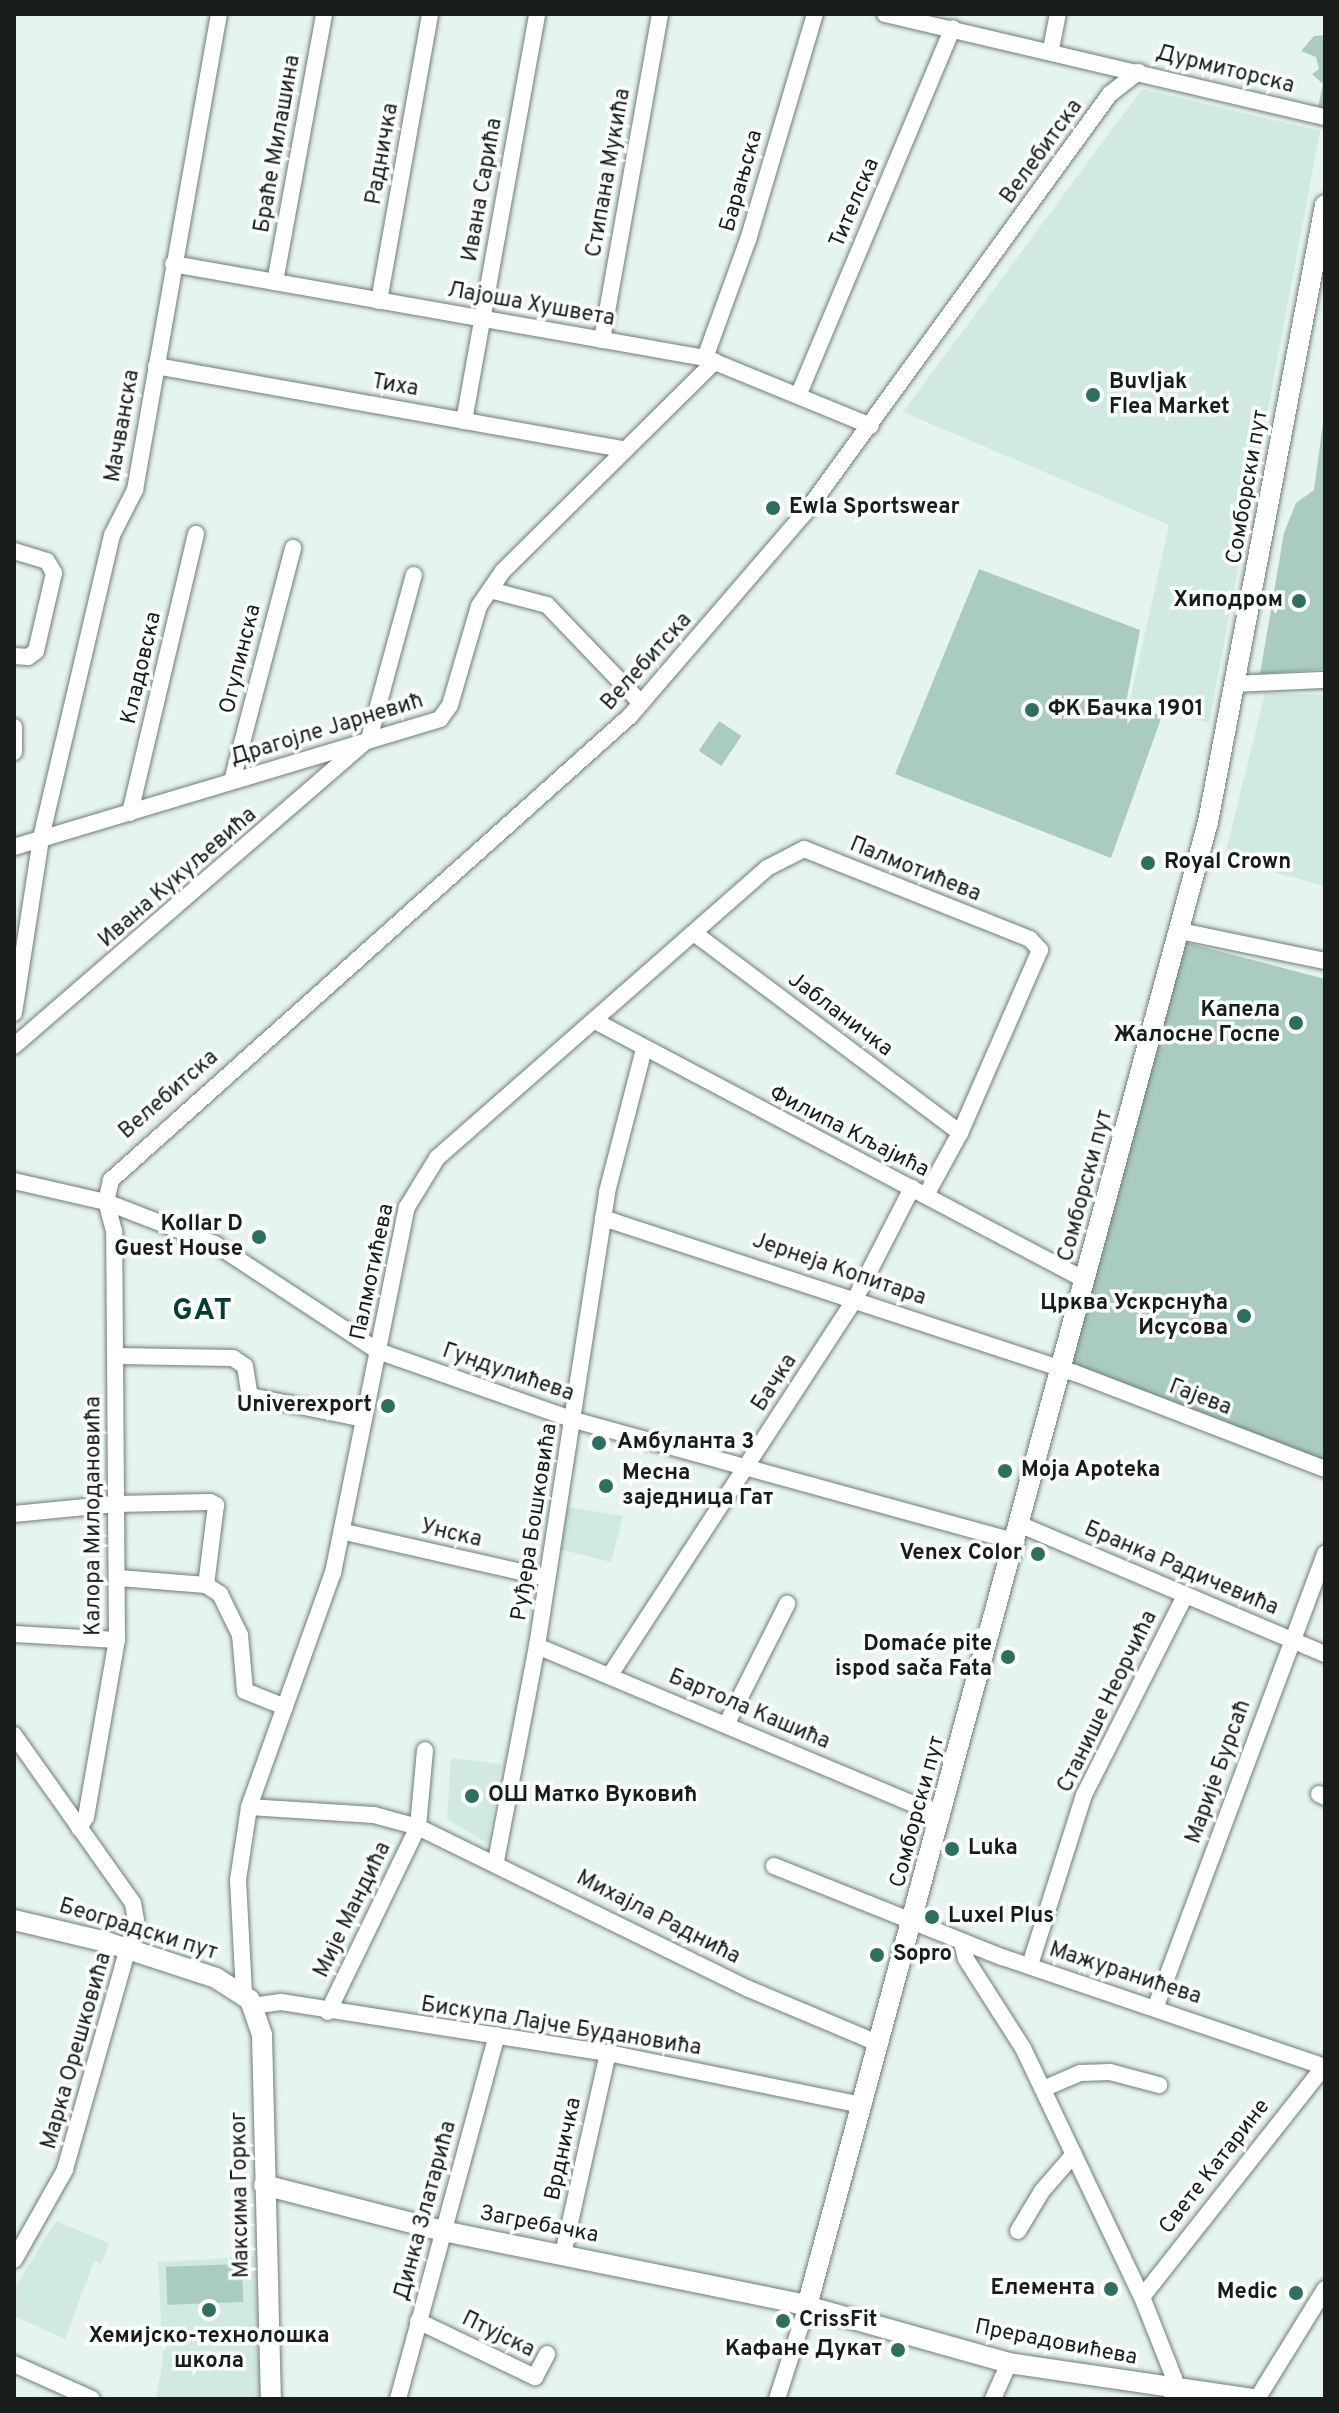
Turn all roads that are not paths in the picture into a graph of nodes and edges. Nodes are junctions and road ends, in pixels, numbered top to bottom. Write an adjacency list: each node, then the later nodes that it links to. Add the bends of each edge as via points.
1 (219, 14): 16 (street, Мачванска)
2 (324, 14): 17 (street, Браће Милашина)
3 (430, 14): 18 (street, Радничка)
4 (537, 14): 19 (street, Ивана Сарића)
5 (660, 14): 20 (street, Стипана Мукића)
6 (815, 14): 21 (street, Барањска)
7 (885, 14): 9 (street)
8 (1058, 14): 11 (street)
9 (914, 17): 10 (street)
10 (953, 28): 11 (street); 23 (street, Тителска)
11 (1051, 49): 13 (street)
12 (1138, 72): 13 (street, Велебитска); 14 (street, Дурмиторска)
13 (1119, 73): 25 (street, Велебитска)
14 (1325, 117)
15 (1325, 205): 34 (main road, Сомборски пут)
16 (173, 264): 17 (street, Лајоша Хушвета); 22 (street, Мачванска)
17 (275, 282): 18 (street, Лајоша Хушвета)
18 (379, 301): 19 (street, Лајоша Хушвета)
19 (482, 319): 20 (street, Лајоша Хушвета); 24 (street, Ивана Сарића)
20 (602, 340): 21 (street, Лајоша Хушвета)
21 (710, 360): 23 (street, Лајоша Хушвета); 26 (street, Драгојле Јарневић)
22 (156, 366): 24 (street, Тиха); 43 (street, Мачванска, via 135,490 112,535)
23 (798, 396): 25 (street, Лајоша Хушвета)
24 (464, 421): 26 (street, Тиха)
25 (871, 426): 35 (street, Велебитска, via 808,509)
26 (626, 450): 31 (street, Драгојле Јарневић)
27 (196, 534): 42 (street, Кладовска)
28 (293, 548): 41 (street, Огулинска)
29 (14, 551): 32 (street, via 52,565 36,651 28,657)
30 (414, 575): 37 (street)
31 (490, 590): 35 (street, via 547,605); 37 (street, Драгојле Јарневић, via 475,617 446,713 432,723)
32 (14, 656)
33 (1325, 680): 34 (street)
34 (1236, 684): 45 (main road, Сомборски пут)
35 (641, 703): 56 (street, Велебитска, via 503,833 120,1168)
36 (15, 728): 38 (street)
37 (369, 739): 39 (street, Драгојле Јарневић); 40 (street, Ивана Кукуљевића)
38 (14, 752)
39 (323, 754): 40 (street, via 331,761); 41 (street, Драгојле Јарневић)
40 (332, 772): 51 (street, Ивана Кукуљевића)
41 (232, 781): 42 (street, Драгојле Јарневић)
42 (130, 813): 43 (street, Драгојле Јарневић)
43 (41, 838): 44 (street, Драгојле Јарневић); 49 (street)
44 (14, 847)
45 (1180, 931): 47 (street); 58 (main road, Сомборски пут)
46 (694, 933): 48 (street, Палмотићева, via 767,868 804,849 1030,939 1040,950); 50 (street, Палмотићева); 53 (street, Јабланичка)
47 (1325, 961)
48 (1037, 965): 53 (street, Бачка)
49 (14, 1013)
50 (595, 1021): 52 (street, Филипа Кљајића); 60 (street, Палмотићева, via 471,1126 419,1182 407,1207)
51 (14, 1046)
52 (644, 1049): 55 (street, Филипа Кљајића); 57 (street, Руђера Бошковића)
53 (960, 1133): 55 (street, Бачка)
54 (14, 1181): 56 (street, Гундулићева)
55 (919, 1192): 58 (street, Филипа Кљајића); 59 (street, Бачка)
56 (106, 1202): 60 (street, Гундулићева, via 240,1257); 61 (street, Калора Милодановића, via 114,1231)
57 (603, 1218): 59 (street, Јернеја Копитара); 64 (street, Руђера Бошковића)
58 (1085, 1280): 62 (main road, Сомборски пут)
59 (855, 1299): 62 (street, Јернеја Копитара); 65 (street, Бачка)
60 (378, 1351): 63 (street, Палмотићева); 64 (street, Гундулићева)
61 (117, 1356): 63 (street, via 233,1358 245,1366 250,1396); 67 (street, Калора Милодановића)
62 (1058, 1369): 66 (street, Гајева); 70 (main road, Сомборски пут)
63 (364, 1419): 69 (street, Палмотићева)
64 (574, 1420): 65 (street, Гундулићева); 73 (street, Руђера Бошковића)
65 (747, 1468): 70 (street, Гундулићева); 82 (street, Бачка)
66 (1325, 1469)
67 (116, 1504): 68 (street); 72 (street, Калора Милодановића); 74 (street, via 216,1505)
68 (14, 1514)
69 (345, 1532): 73 (street, Унска); 83 (street, Палмотићева, via 315,1634)
70 (1018, 1534): 75 (street, Бранка Радичевића); 88 (main road, Сомборски пут)
71 (1325, 1553): 78 (street, Марије Бурсаћ)
72 (119, 1578): 74 (street); 79 (street, Калора Милодановића)
73 (547, 1578): 80 (street, Руђера Бошковића)
74 (206, 1585): 83 (street, via 233,1612 245,1691)
75 (1185, 1596): 78 (street, Бранка Радичевића); 97 (street, Станише Неорчића, via 1084,1795)
76 (787, 1604): 84 (street)
77 (14, 1634): 79 (street)
78 (1290, 1639): 81 (street, Бранка Радичевића); 99 (street, Марије Бурсаћ)
79 (117, 1640): 90 (street, Калора Милодановића, via 86,1817)
80 (537, 1646): 82 (street, Бартола Кашића); 91 (street, Руђера Бошковића)
81 (1325, 1654)
82 (610, 1675): 84 (street, Бартола Кашића)
83 (285, 1707): 87 (street, Палмотићева)
84 (726, 1725): 88 (street, Бартола Кашића)
85 (14, 1735): 90 (street, Марка Орешковића)
86 (425, 1750): 89 (street)
87 (249, 1807): 89 (street, Михајла Раднића, via 374,1815); 98 (street, Палмотићева, via 238,1880)
88 (942, 1816): 94 (main road, Сомборски пут)
89 (418, 1827): 91 (street, Михајла Раднића); 100 (street, Мије Мандића)
90 (79, 1828): 96 (street, Марка Орешковића, via 133,1903)
91 (496, 1861): 102 (street, Михајла Раднића, via 749,1989)
92 (774, 1866): 94 (street, Мажуранићева)
93 (14, 1920): 96 (main road, Београдски пут)
94 (912, 1923): 95 (street, Мажуранићева); 102 (main road, Сомборски пут)
95 (962, 1942): 97 (street, Мажуранићева); 106 (street, via 966,1959)
96 (129, 1949): 98 (main road, Београдски пут, via 216,1978); 113 (street, Марка Орешковића, via 65,2170)
97 (1030, 1965): 99 (street, Мажуранићева)
98 (248, 2000): 100 (street, Бискупа Лајче Будановића); 109 (main road, Максима Горког, via 262,2035)
99 (1156, 2006): 104 (street, Мажуранићева)
100 (328, 2012): 101 (street, Бискупа Лајче Будановића)
101 (497, 2035): 103 (street, Бискупа Лајче Будановића); 110 (street, Динка Златарића)
102 (880, 2044): 107 (main road, Сомборски пут)
103 (608, 2053): 107 (street, Бискупа Лајче Будановића); 112 (street, Врдничка)
104 (1325, 2066): 115 (street, Свете Катарине)
105 (1159, 2085): 106 (street, via 1110,2072 1080,2073)
106 (1043, 2089): 108 (street)
107 (862, 2105): 116 (main road, Сомборски пут)
108 (1074, 2154): 111 (street, via 1042,2191); 115 (street)
109 (264, 2185): 110 (main road, Загребачка); 123 (main road, Максима Горког)
110 (443, 2231): 112 (main road, Загребачка); 117 (street, Динка Златарића)
111 (1018, 2231)
112 (563, 2254): 116 (main road, Загребачка)
113 (14, 2260)
114 (1325, 2289): 127 (street)
115 (1142, 2297): 121 (street)
116 (807, 2306): 119 (main road, Прерадовићева); 125 (street, Сомборски пут)
117 (418, 2321): 118 (street, Птујска, via 535,2377); 124 (street, Динка Златарића)
118 (547, 2354)
119 (1009, 2363): 121 (main road, Прерадовићева); 126 (street)
120 (14, 2364): 122 (street)
121 (1173, 2394): 127 (main road, Прерадовићева)
122 (92, 2399)
123 (271, 2399)
124 (398, 2399)
125 (777, 2399)
126 (993, 2399)
127 (1255, 2399)

